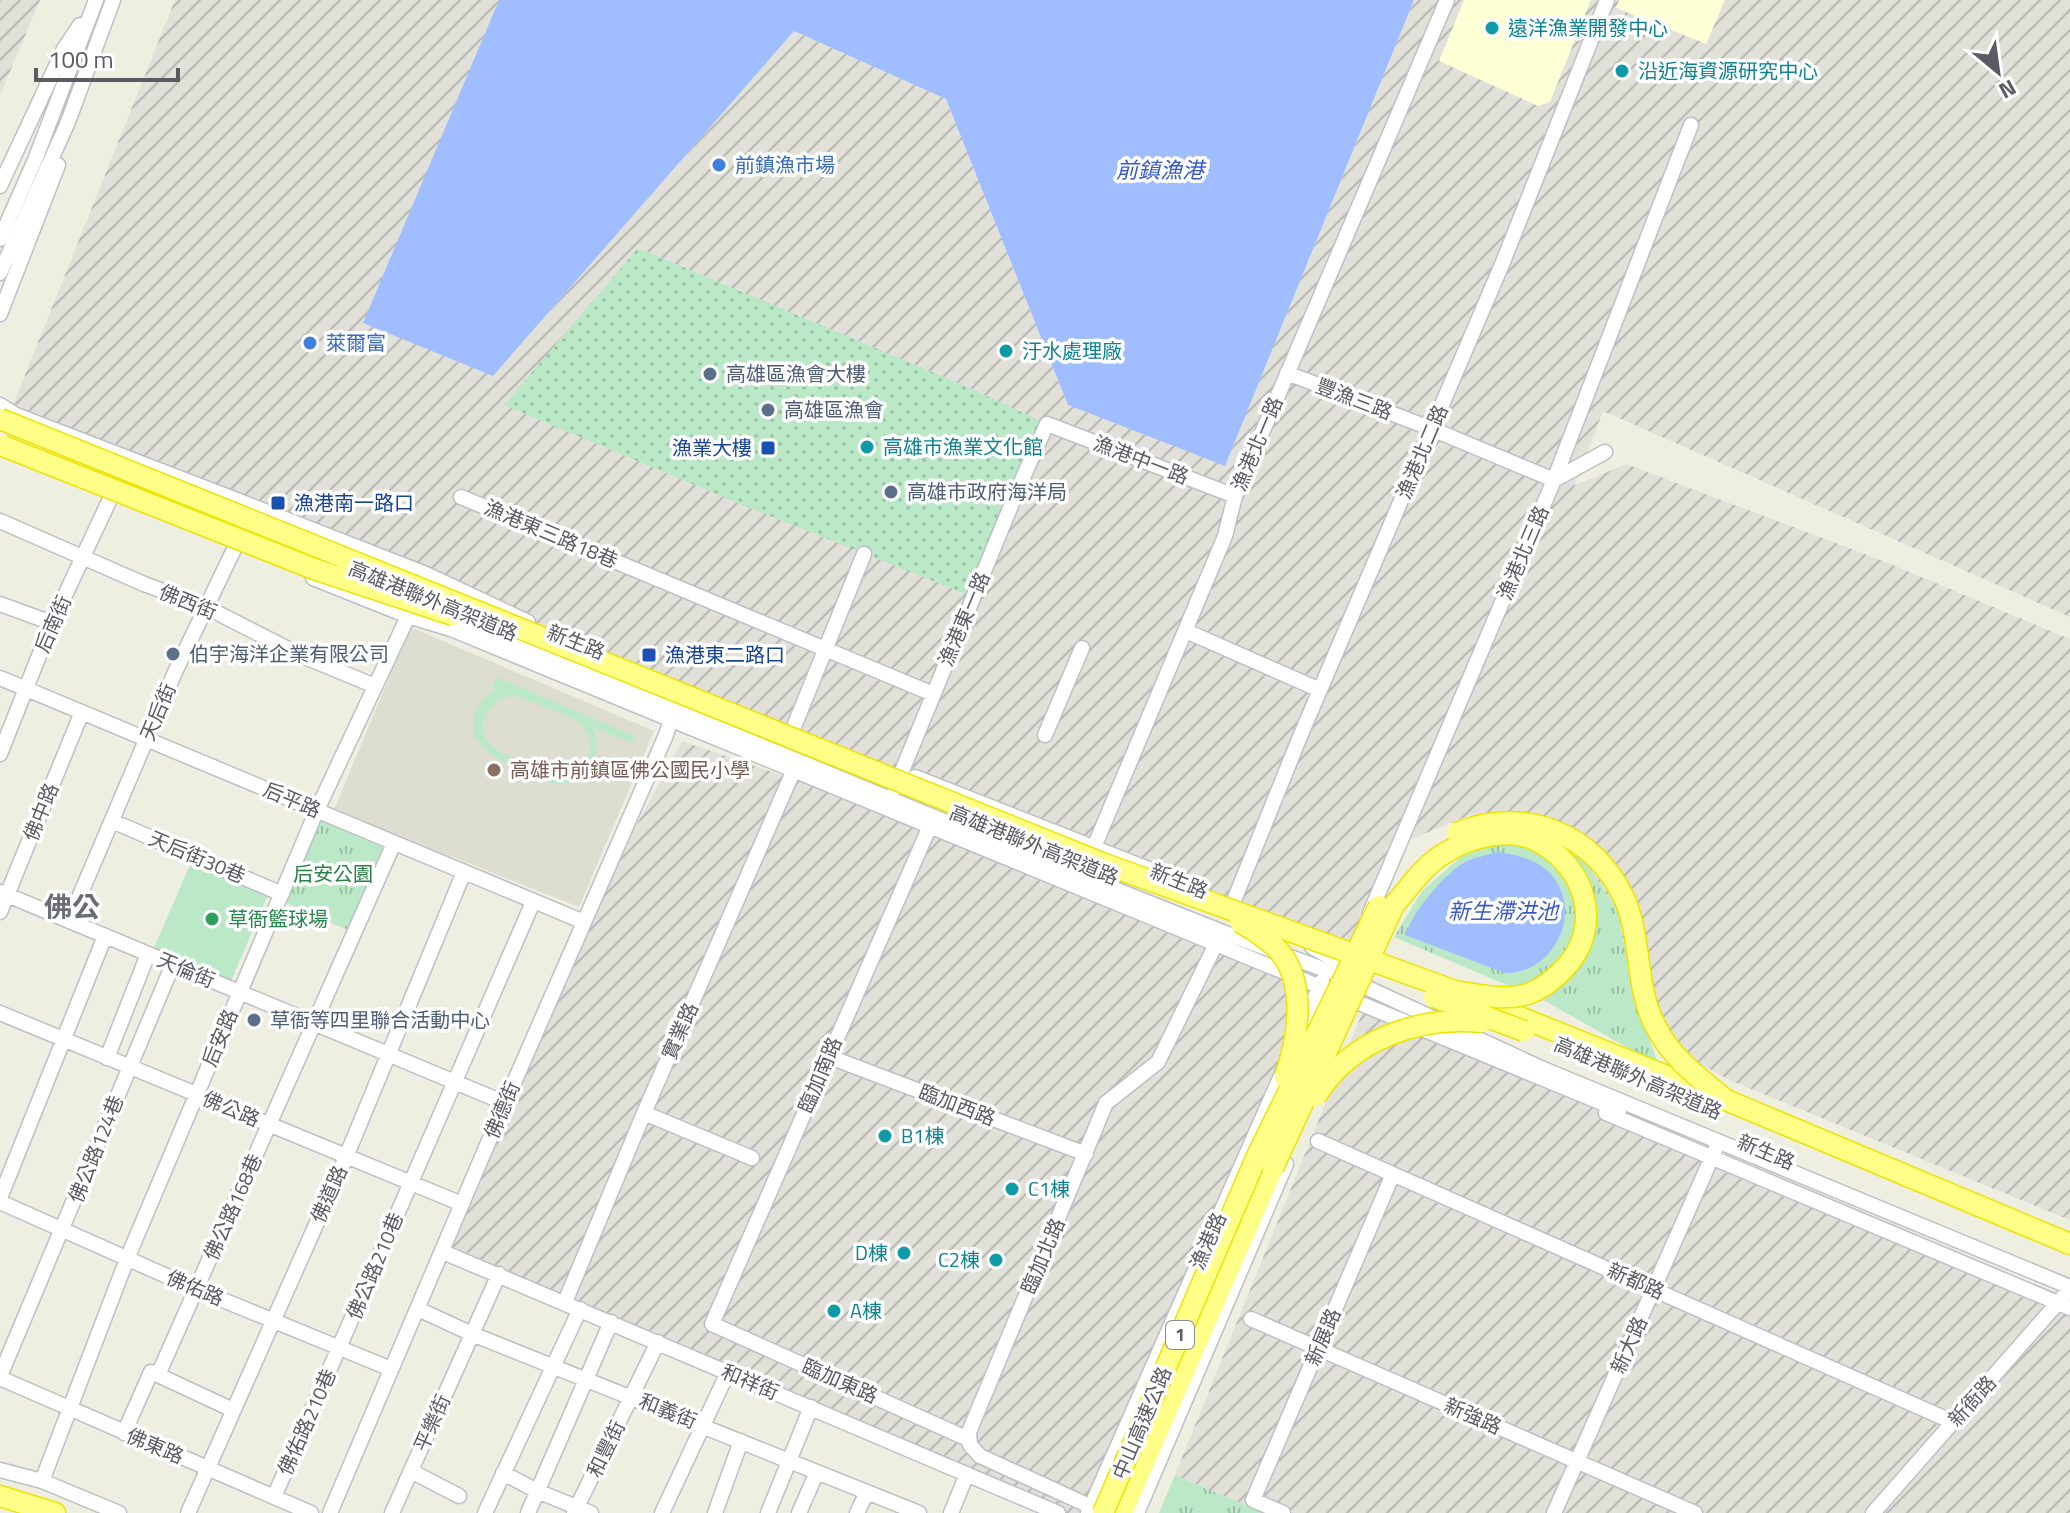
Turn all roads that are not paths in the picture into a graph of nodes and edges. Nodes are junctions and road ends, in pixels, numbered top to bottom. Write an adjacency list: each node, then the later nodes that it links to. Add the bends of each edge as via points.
1 (113, 0): 5 (street)
2 (1447, 0): 11 (street, 漁港北一路)
3 (1607, 0): 14 (street, 漁港北二路)
4 (95, 3): 7 (street, via 64,49); 8 (street)
5 (68, 122): 9 (street); 10 (street, via 60,160)
6 (1691, 125): 16 (street, 漁港北三路)
7 (0, 186)
8 (0, 239)
9 (0, 273)
10 (0, 314)
11 (1287, 373): 14 (street, 豐漁三路); 17 (street, 漁港北一路)
12 (1047, 424): 17 (street, 漁港中一路); 36 (street, 漁港東一路)
13 (2, 428): 18 (street, 新生路); 21 (street, 新生路); 21 (street, 新生路, via 229,497); 29 (highway, 高雄港聯外高架道路)
14 (1432, 429): 16 (street, 豐漁三路); 35 (street, 漁港北二路)
15 (1605, 452): 16 (street)
16 (1554, 480): 64 (street, 漁港北三路)
17 (1235, 496): 28 (street, 漁港北一路, via 1225,536)
18 (111, 497): 21 (street, 新生路); 23 (street, 后南街)
19 (461, 497): 31 (street, 漁港東三路18巷)
20 (0, 521): 23 (street, 佛西街)
21 (245, 527): 25 (street, 天后街); 26 (street, 新生路); 26 (street, 新生路); 39 (street, 新生路, via 426,574 553,634)
22 (864, 554): 31 (street)
23 (84, 557): 25 (street, 佛西街); 27 (street, 后南街)
24 (0, 604): 27 (street)
25 (206, 607): 33 (street, 佛西街); 41 (street, 天后街)
26 (411, 609): 33 (street, 后安路); 38 (street, 新生路)
27 (52, 623): 34 (street, 后南街)
28 (1186, 631): 35 (street); 50 (street, 漁港北一路)
29 (523, 634): 57 (highway, 高雄港聯外高架道路, via 1097,872); 67 (highway, 高雄港聯外高架道路, bridge, via 1102,863)
30 (1082, 648): 40 (street)
31 (826, 649): 36 (street, 漁港東三路18巷); 39 (street)
32 (0, 678): 34 (street, 后平路)
33 (375, 686): 46 (street, 后安路)
34 (26, 689): 37 (street, 后平路); 42 (street, 后南街)
35 (1320, 690): 57 (street, 漁港北二路)
36 (933, 694): 44 (street, 漁港東一路)
37 (82, 712): 41 (street, 后平路); 53 (street, 佛中路)
38 (672, 718): 43 (street, 新生路); 59 (street, 佛德街)
39 (793, 729): 44 (street, 新生路)
40 (1045, 735)
41 (146, 739): 46 (street, 后平路); 47 (street, 天后街)
42 (0, 754)
43 (795, 770): 45 (street, 新生路); 82 (street, 實業路)
44 (902, 772): 45 (street, 漁港東一路); 50 (street, 新生路)
45 (887, 808): 48 (street, 新生路); 52 (street, 新生路)
46 (317, 810): 49 (street, 后平路); 54 (street, 后安路)
47 (112, 821): 54 (street, 天后街30巷); 58 (street, 天后街)
48 (928, 829): 52 (street, 新生路); 75 (street, 臨加南路)
49 (394, 843): 51 (street, 后平路); 71 (street, 佛公路168巷)
50 (1095, 847): 52 (street, 漁港北一路); 57 (street, 新生路)
51 (464, 872): 55 (street, 后平路); 74 (street, 佛道路)
52 (1079, 885): 61 (street, 新生路); 66 (street, 新生路, via 1220,931)
53 (4, 893): 56 (street, 佛中路); 58 (street, 天倫街)
54 (282, 894): 68 (street, 后安路)
55 (533, 902): 59 (street, 后平路); 78 (street, 佛公路210巷)
56 (0, 912)
57 (1236, 913): 64 (street, 新生路); 72 (highway, 高雄港聯外高架道路, bridge); 89 (highway, bridge, via 1280,952 1297,995 1290,1063)
58 (69, 921): 60 (street, 天倫街)
59 (584, 922): 81 (street, 佛德街)
60 (105, 936): 62 (street, 天倫街); 73 (street)
61 (1215, 947): 66 (street, 新生路); 86 (street, 臨加北路, via 1158,1062 1106,1103)
62 (148, 954): 63 (street, 天倫街); 76 (street)
63 (173, 964): 68 (street, 天倫街); 77 (street, 佛公路124巷)
64 (1344, 971): 65 (street, 新生路); 66 (street, 新生路)
65 (1364, 981): 69 (street, 漁港路); 85 (street, 新生路)
66 (1322, 983): 69 (street, 新生路); 145 (street, 漁港路)
67 (1455, 991): 80 (highway, 高雄港聯外高架道路, bridge); 89 (highway, bridge, via 1495,997 1526,994 1550,983 1571,962 1585,936 1586,899 1568,864 1537,841 1508,834 1473,839 1444,853 1394,905)
68 (240, 992): 71 (street, 天倫街); 79 (street, 后安路)
69 (1353, 1005): 85 (street, 新生路); 165 (street, 漁港路)
70 (0, 1014): 73 (street, 佛公路)
71 (314, 1024): 74 (street, 天倫街); 83 (street, 佛公路168巷)
72 (1524, 1031): 89 (highway, bridge, via 1462,1020 1433,1022 1376,1041 1326,1080); 97 (highway, 高雄港聯外高架道路)
73 (63, 1039): 76 (street, 佛公路); 92 (street)
74 (388, 1055): 78 (street, 天倫街); 87 (street, 佛道路)
75 (827, 1056): 86 (street, 臨加西路); 109 (street, 臨加南路)
76 (107, 1058): 77 (street, 佛公路)
77 (130, 1067): 79 (street, 佛公路); 94 (street, 佛公路124巷)
78 (455, 1083): 81 (street, 天倫街); 91 (street, 佛公路210巷)
79 (196, 1095): 83 (street, 佛公路); 98 (street, 后安路)
80 (1726, 1100): 89 (highway, bridge, via 1676,1060 1655,1026 1625,902 1600,863 1567,836 1540,824 1502,820 1451,835 1426,852 1381,902); 95 (highway, 高雄港聯外高架道路)
81 (505, 1103): 93 (street, 佛德街)
82 (644, 1113): 88 (street); 104 (street, 實業路)
83 (269, 1125): 87 (street, 佛公路); 101 (street, 佛公路168巷)
84 (1318, 1141): 90 (street, 新都路)
85 (1717, 1145): 100 (street, 新生路); 102 (street, 新大路); 103 (street, 新生路)
86 (1086, 1154): 127 (street, 臨加北路)
87 (346, 1157): 91 (street, 佛公路); 107 (street, 佛道路)
88 (752, 1158)
89 (1265, 1162): 145 (highway, 中山高速公路 / 1, bridge); 164 (highway, 中山高速公路 / 1)
90 (1393, 1174): 102 (street, 新都路); 113 (street, 新展路)
91 (411, 1184): 93 (street, 佛公路); 112 (street, 佛公路210巷)
92 (0, 1200): 94 (street, 佛佑路)
93 (462, 1204): 96 (street, 佛德街)
94 (63, 1230): 98 (street, 佛佑路); 118 (street, 佛公路124巷)
95 (2070, 1244)
96 (443, 1252): 99 (street, 和祥街); 105 (street, 佛德街)
97 (2070, 1257)
98 (127, 1259): 101 (street, 佛佑路); 122 (street, 后安路)
99 (499, 1274): 104 (street, 和祥街); 110 (street, 平樂街)
100 (2070, 1277)
101 (196, 1289): 107 (street, 佛佑路); 117 (street, 佛公路168巷)
102 (1654, 1289): 124 (street, 新都路); 130 (street, 新大路)
103 (2067, 1296): 124 (street, 新衙路)
104 (572, 1306): 108 (street, 和祥街); 114 (street, 實業路)
105 (418, 1309): 110 (street, 和義街); 115 (street, 佛德街)
106 (1251, 1319): 113 (street, 新強路)
107 (273, 1320): 112 (street, 佛佑路); 123 (street, 佛道路)
108 (611, 1322): 111 (street, 和祥街); 119 (street)
109 (712, 1324): 127 (street, 臨加東路)
110 (472, 1334): 114 (street, 和義街); 133 (street, 平樂街)
111 (658, 1342): 116 (street, 和祥街); 120 (street, 和豐街)
112 (339, 1348): 115 (street, 佛佑路); 142 (street, 佛佑路210巷)
113 (1318, 1348): 130 (street, 新強路); 166 (street, 新展路, via 1253,1500)
114 (553, 1365): 119 (street, 和義街); 135 (street, 實業路)
115 (391, 1369): 152 (street, 佛德街)
116 (728, 1372): 121 (street, 和祥街); 125 (street)
117 (158, 1375): 123 (street); 126 (street, 佛公路168巷, via 151,1372)
118 (0, 1377): 122 (street, 佛東路)
119 (586, 1378): 120 (street, 和義街); 138 (street)
120 (631, 1396): 125 (street, 和義街); 146 (street, 和豐街)
121 (811, 1407): 129 (street); 136 (street, 和祥街)
122 (69, 1410): 126 (street, 佛東路); 137 (street, 后安路)
123 (233, 1410): 131 (street, 佛道路)
124 (1953, 1422): 169 (street, 新衙路)
125 (703, 1425): 128 (street, 和義街); 156 (street)
126 (124, 1433): 131 (street, 佛東路)
127 (968, 1439): 145 (street, via 980,1456)
128 (741, 1441): 129 (street, 和義街); 157 (street)
129 (789, 1460): 134 (street, 和義街); 158 (street)
130 (1577, 1461): 167 (street, 新大路); 168 (street, 新強路)
131 (207, 1468): 142 (street, 佛東路); 150 (street, 佛道路)
132 (0, 1470): 137 (street)
133 (411, 1471): 141 (street); 153 (street, 平樂街)
134 (817, 1472): 139 (street, 和義街); 159 (street)
135 (503, 1473): 138 (street); 154 (street, 實業路)
136 (967, 1474): 162 (street); 163 (street, 和祥街)
137 (42, 1481): 149 (street)
138 (537, 1491): 146 (street); 155 (street)
139 (867, 1492): 144 (street, 和義街); 160 (street)
140 (0, 1496): 148 (highway)
141 (459, 1496)
142 (274, 1497): 151 (street, 佛東路)
143 (0, 1508): 147 (highway)
144 (898, 1509): 161 (street, 和義街)
145 (1097, 1511)
146 (580, 1512)
147 (17, 1513)
148 (55, 1513)
149 (119, 1513)
150 (188, 1513)
151 (311, 1513)
152 (330, 1513)
153 (392, 1513)
154 (485, 1513)
155 (528, 1513)
156 (662, 1513)
157 (715, 1513)
158 (768, 1513)
159 (799, 1513)
160 (857, 1513)
161 (919, 1513)
162 (951, 1513)
163 (1058, 1513)
164 (1122, 1513)
165 (1137, 1513)
166 (1283, 1513)
167 (1554, 1513)
168 (1695, 1513)
169 (1873, 1513)

